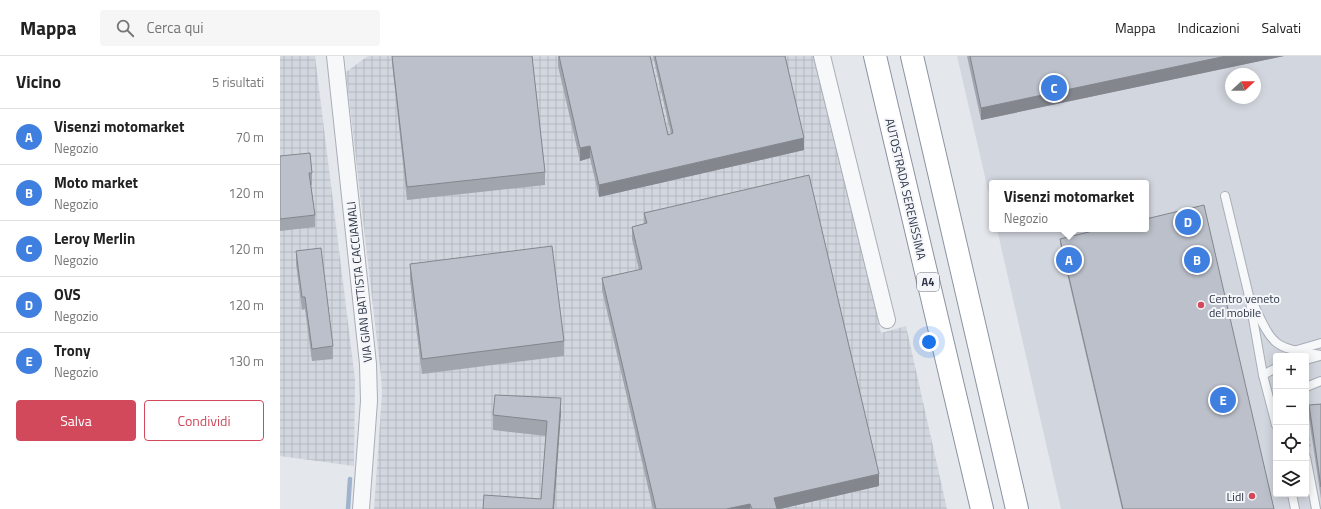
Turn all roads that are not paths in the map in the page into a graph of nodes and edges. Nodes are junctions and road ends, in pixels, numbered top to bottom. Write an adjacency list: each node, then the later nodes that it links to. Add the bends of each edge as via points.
1 (335, 56): 21 (street, VIA GIAN BATTISTA CACCIAMALI, via 368,364 369,401)
2 (822, 56): 7 (street)
3 (875, 56): 22 (highway, AUTOSTRADA SERENISSIMA / A4)
4 (912, 56): 23 (highway)
5 (1225, 196): 6 (lane)
6 (1249, 296): 9 (lane, via 1266,332 1282,348); 15 (lane)
7 (887, 320)
8 (1320, 343): 9 (lane); 11 (lane)
9 (1294, 351): 10 (lane)
10 (1299, 353)
11 (1309, 354)
12 (1309, 356): 13 (lane)
13 (1321, 356)
14 (1273, 369): 15 (lane)
15 (1263, 374): 18 (lane)
16 (1321, 381): 17 (lane)
17 (1309, 386)
18 (1272, 395)
19 (1307, 461): 25 (lane)
20 (1293, 497): 24 (lane)
21 (361, 509)
22 (982, 509)
23 (1017, 509)
24 (1295, 509)
25 (1316, 509)

